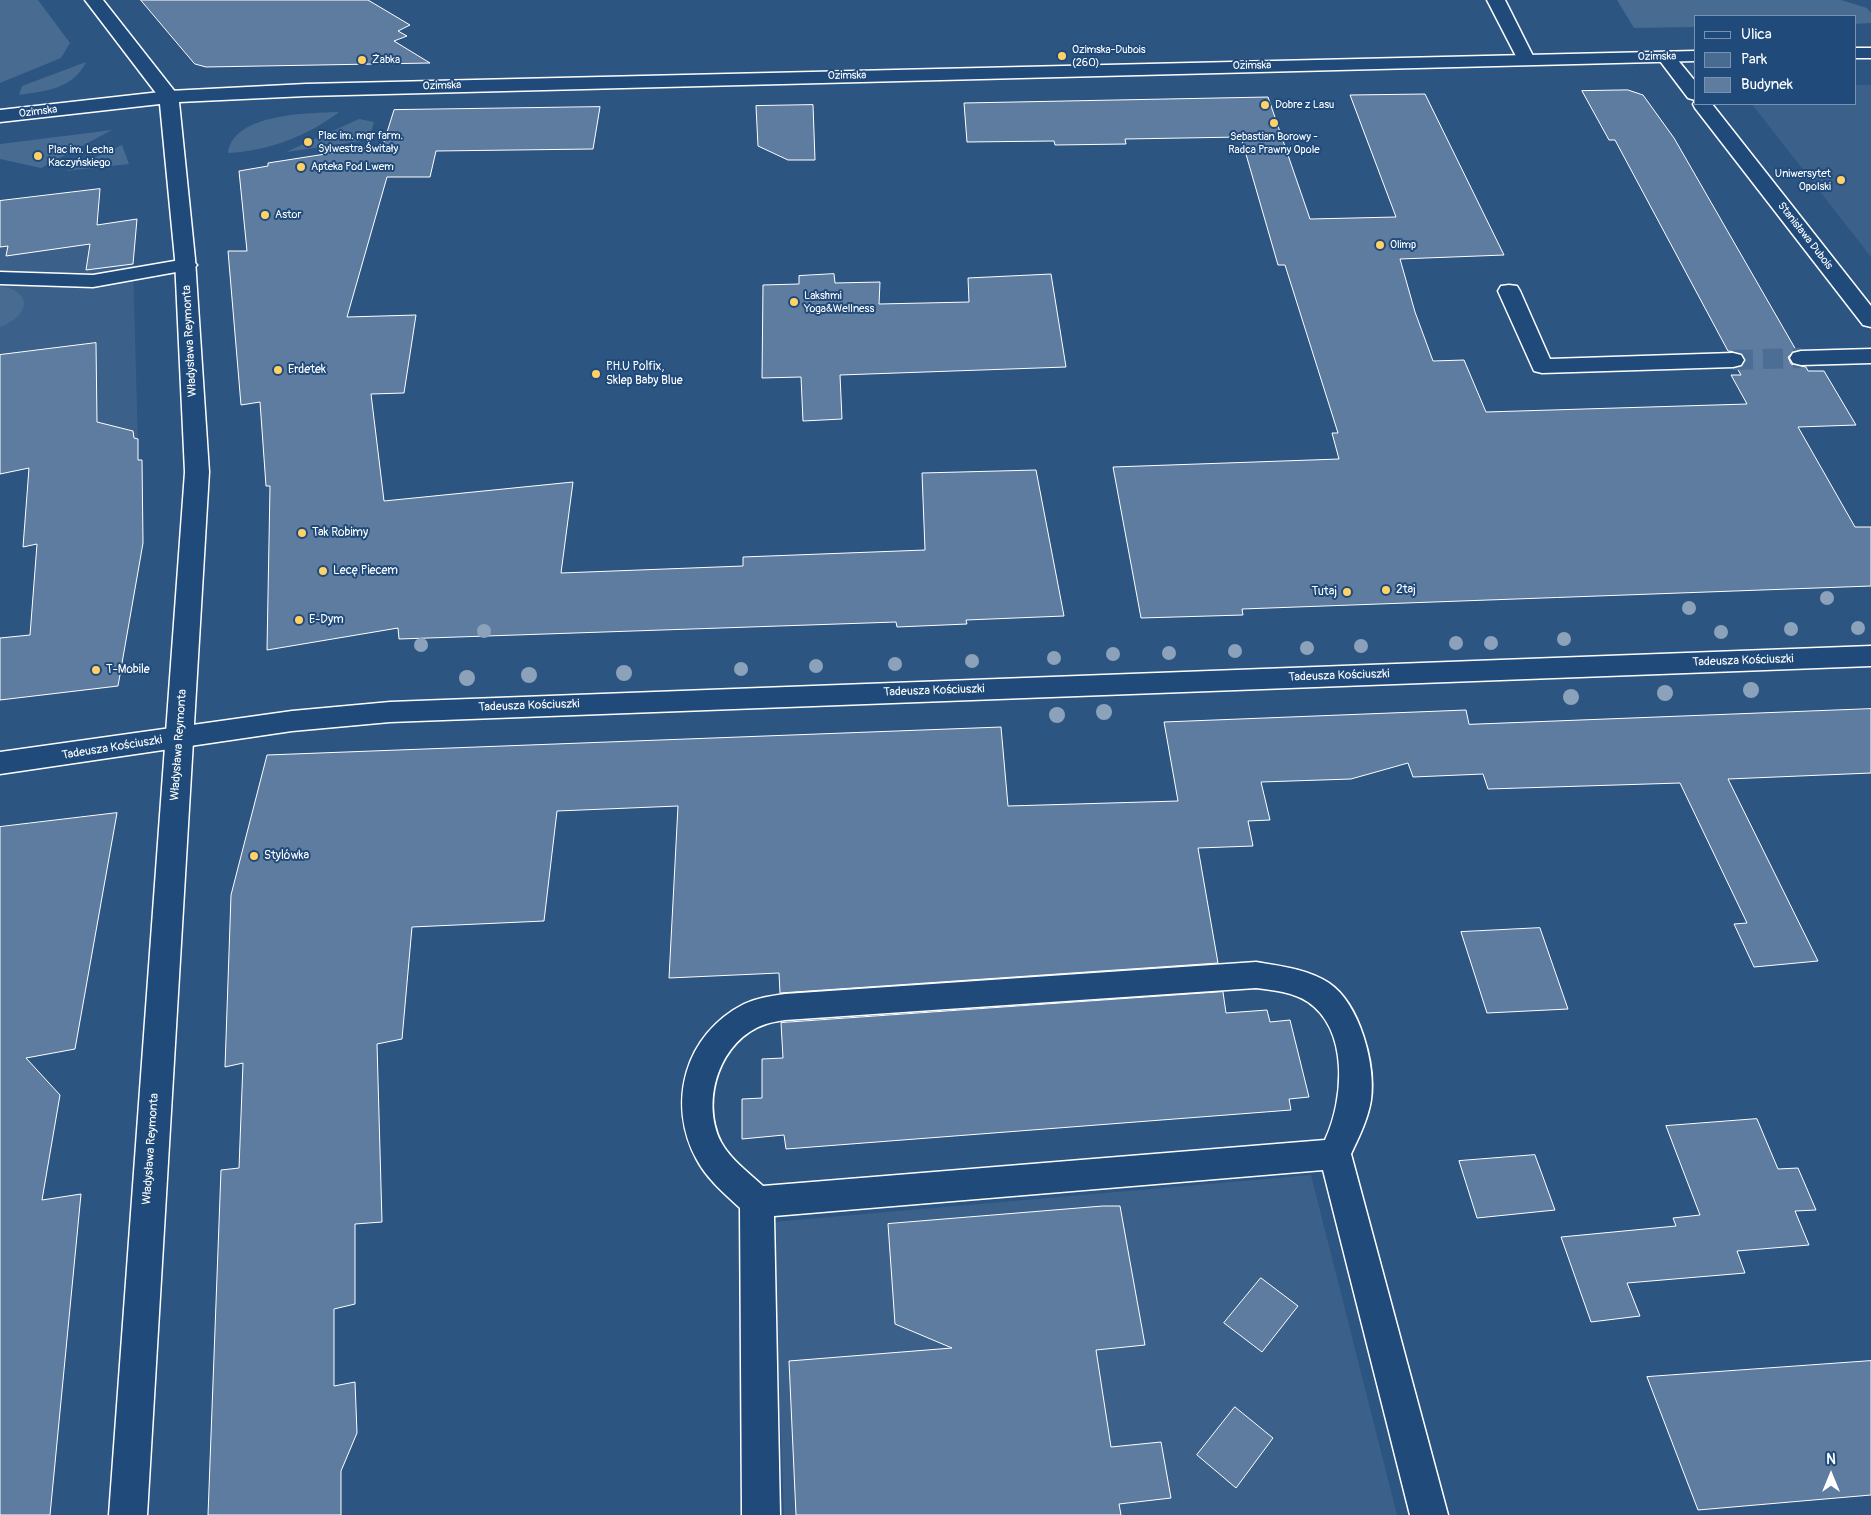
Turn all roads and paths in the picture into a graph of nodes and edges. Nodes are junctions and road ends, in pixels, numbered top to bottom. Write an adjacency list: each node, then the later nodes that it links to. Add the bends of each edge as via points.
1 (94, 0): 9 (main road)
2 (1496, 0): 7 (main road)
3 (1856, 53): 4 (main road)
4 (1871, 53)
5 (1694, 56): 6 (main road, Ozimska)
6 (1666, 57): 7 (main road, Ozimska); 8 (main road)
7 (1526, 60): 9 (main road, Ozimska, via 564,82)
8 (1694, 93)
9 (169, 97): 11 (main road, Ozimska); 12 (main road, Władysława Reymonta)
10 (1703, 105): 15 (main road, Stanisława Dubois)
11 (0, 116)
12 (186, 265): 13 (main road, via 92,281); 20 (main road, Władysława Reymonta, via 197,472)
13 (0, 278)
14 (1508, 291): 18 (main road, via 1542,366)
15 (1871, 320)
16 (1871, 356): 17 (main road)
17 (1801, 358)
18 (1733, 360)
19 (1871, 656): 20 (main road, Tadeusza Kościuszki, via 390,712)
20 (180, 738): 21 (main road, Tadeusza Kościuszki); 24 (main road, Władysława Reymonta)
21 (0, 764)
22 (1335, 1154): 23 (main road); 23 (main road, via 1355,1101 1356,1072 1349,1040 1337,1012 1320,993 1289,980 1256,975 785,1007 755,1014 731,1030 707,1057 696,1091 698,1126 709,1151); 26 (main road)
23 (757, 1202): 25 (main road)
24 (128, 1515)
25 (761, 1515)
26 (1429, 1515)

